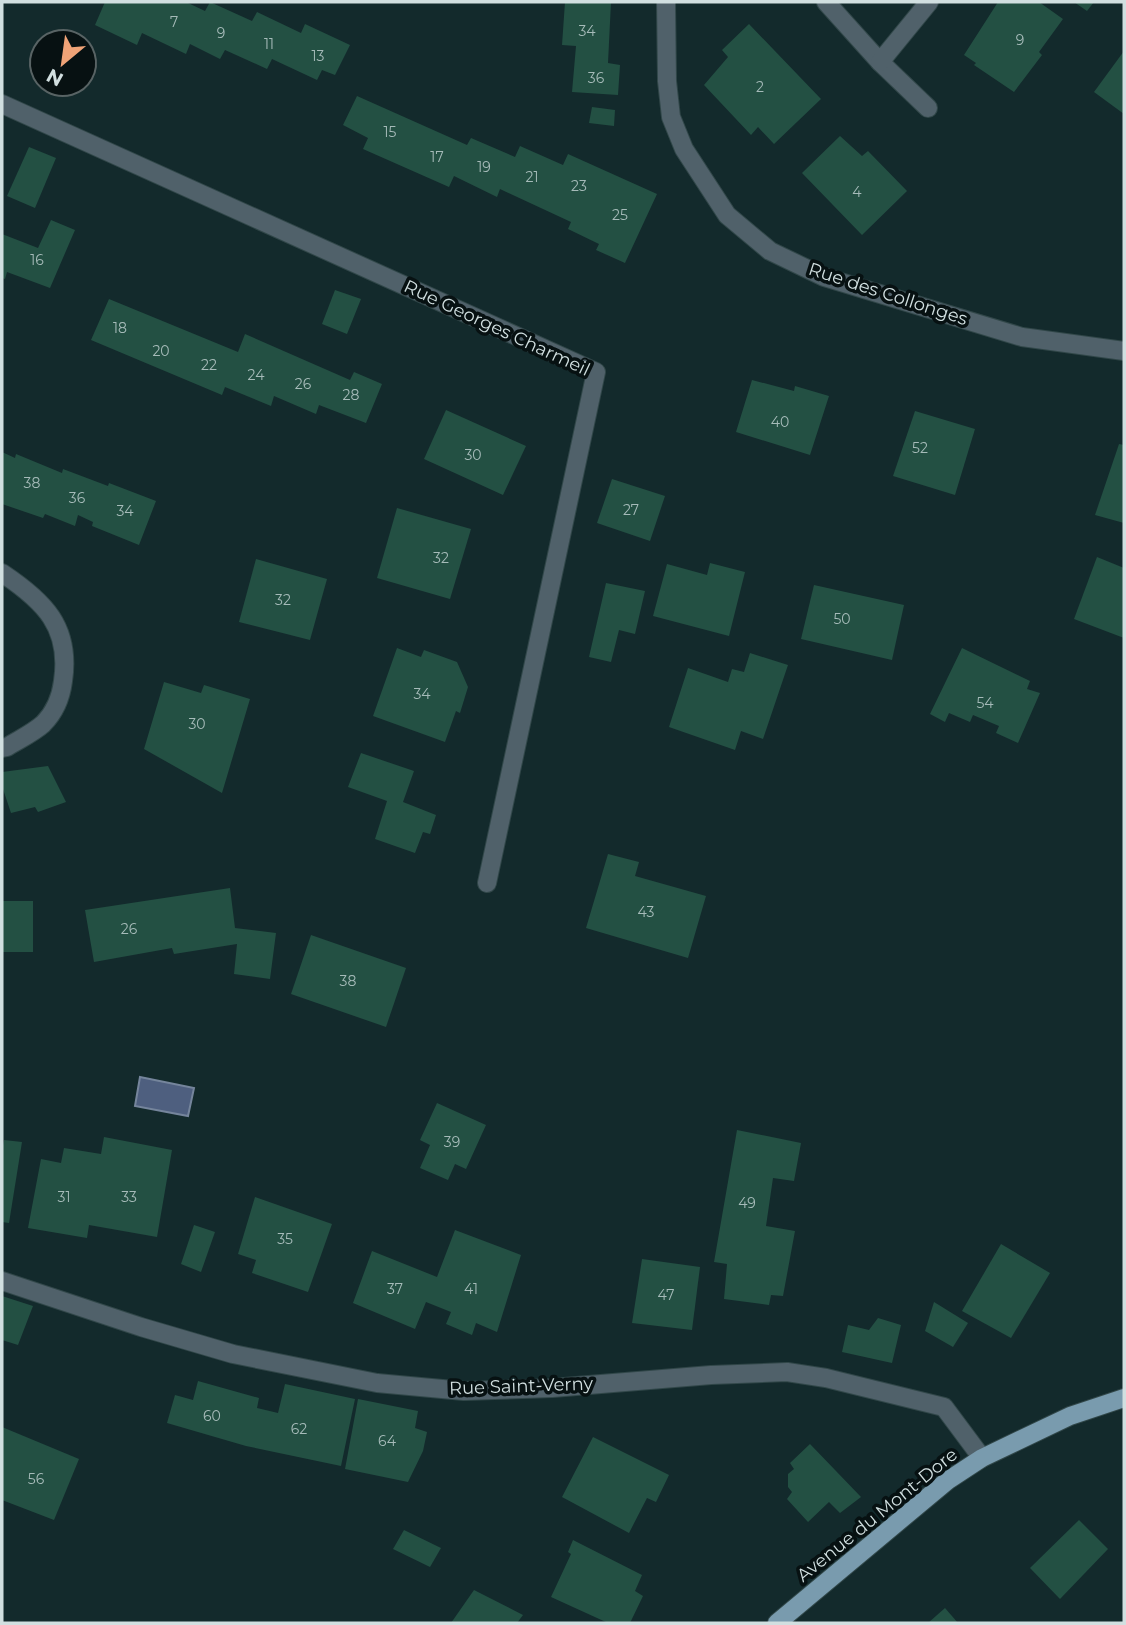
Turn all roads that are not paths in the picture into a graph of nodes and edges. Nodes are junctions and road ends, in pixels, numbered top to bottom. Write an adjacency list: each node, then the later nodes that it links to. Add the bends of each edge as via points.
1 (666, 2): 7 (street, Rue des Collonges, via 671,117 684,149 727,215 770,251 824,277 1022,337)
2 (826, 2): 4 (street)
3 (929, 2): 4 (street)
4 (880, 62): 6 (street)
5 (2, 104): 10 (street, Rue Georges Charmeil, via 596,372)
6 (928, 108)
7 (1124, 351)
8 (2, 572): 9 (street, via 44,605 61,633 66,662 61,698 44,724)
9 (2, 748)
10 (487, 883)
11 (2, 1281): 13 (street, Rue Saint-Verny, via 233,1354 377,1383 464,1391 787,1372 827,1378 944,1407)
12 (1124, 1398): 13 (main road, Avenue du Mont-Dore, via 1070,1416)
13 (982, 1458): 14 (main road, Avenue du Mont-Dore, via 947,1481)
14 (776, 1623)

